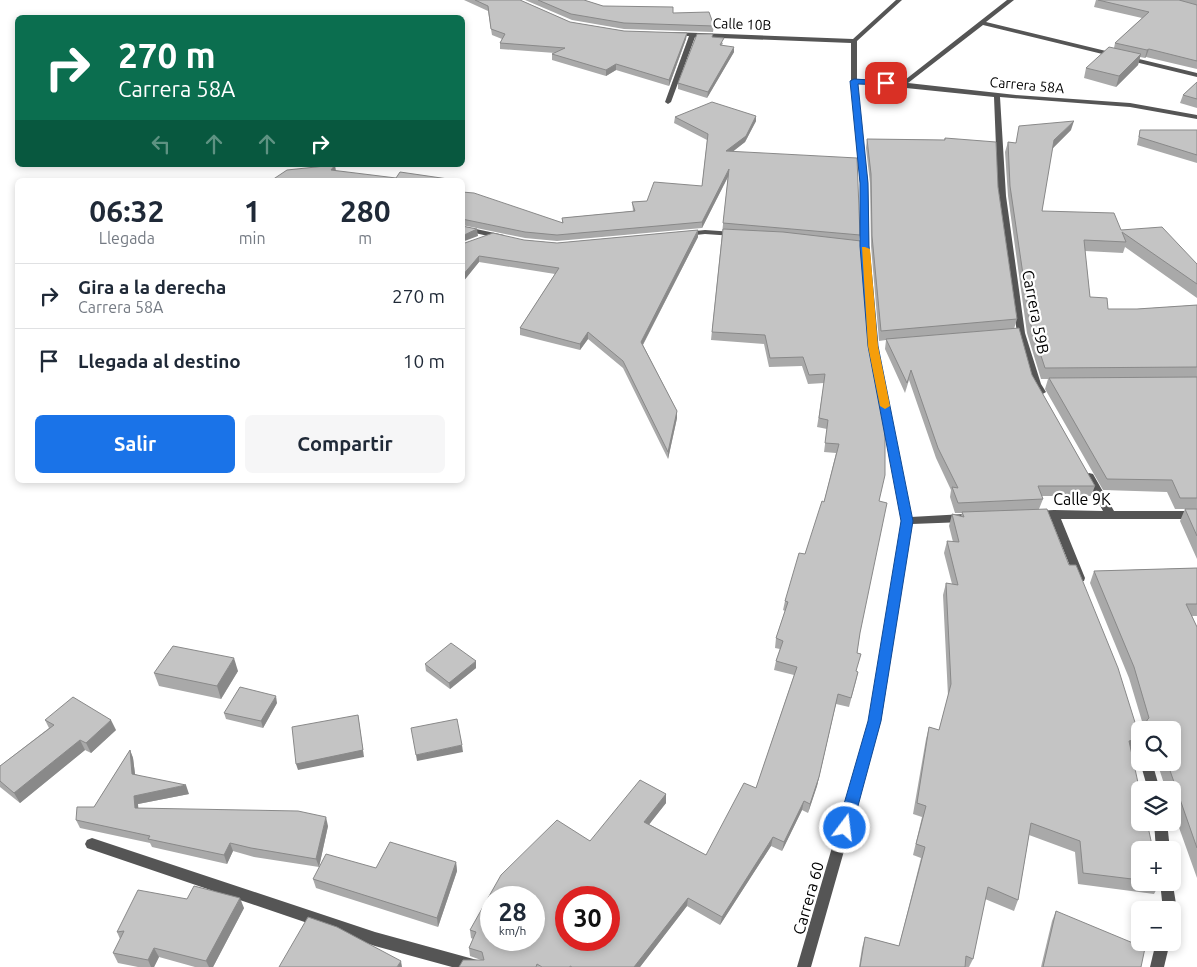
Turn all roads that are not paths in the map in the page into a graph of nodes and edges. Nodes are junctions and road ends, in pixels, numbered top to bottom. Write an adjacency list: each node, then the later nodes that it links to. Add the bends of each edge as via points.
1 (900, 0): 6 (street)
2 (1011, 0): 3 (street)
3 (982, 23): 7 (street); 9 (street)
4 (663, 34): 5 (street, Calle 10B)
5 (693, 35): 6 (street, Calle 10B); 11 (street)
6 (854, 41): 8 (street, Carrera 60)
7 (1197, 75)
8 (854, 81): 9 (street, Carrera 58A); 28 (street, Carrera 60, via 864,183 860,246)
9 (903, 84): 10 (street, Carrera 58A)
10 (997, 95): 12 (street, Carrera 58A, via 1152,107); 19 (street, Carrera 59B, via 1002,196)
11 (668, 102)
12 (1197, 116)
13 (465, 229): 14 (street)
14 (491, 234): 17 (street); 18 (street)
15 (675, 235): 16 (street, via 705,232)
16 (743, 235)
17 (508, 238)
18 (477, 241)
19 (1021, 333): 20 (street); 21 (street, Carrera 59B)
20 (1011, 334)
21 (1046, 400)
22 (1083, 465): 24 (street)
23 (1054, 514): 24 (street, Calle 9K); 25 (street, Calle 9K); 29 (street)
24 (1110, 514): 26 (street, Calle 9K)
25 (1025, 515)
26 (1197, 515)
27 (976, 518): 28 (street)
28 (907, 521): 33 (street, Carrera 60, via 874,721)
29 (1084, 587)
30 (92, 844): 32 (street, via 375,939)
31 (1160, 951): 34 (street)
32 (477, 967)
33 (804, 967)
34 (1156, 967)

